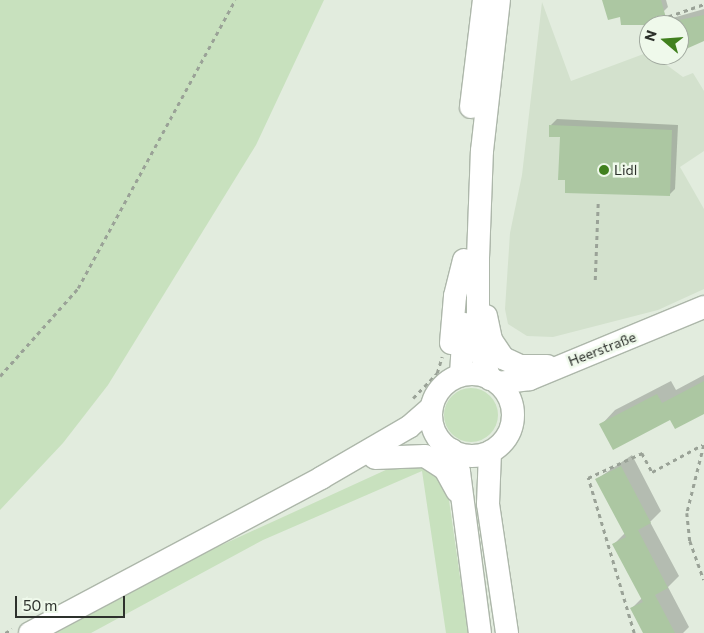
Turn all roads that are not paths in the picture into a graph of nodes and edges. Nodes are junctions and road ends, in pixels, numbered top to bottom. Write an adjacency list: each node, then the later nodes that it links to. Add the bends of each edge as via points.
1 (484, 0): 3 (main road, via 472,90)
2 (499, 0): 3 (main road)
3 (471, 259): 6 (main road, via 489,332 498,353 520,366); 7 (main road); 8 (main road, via 478,344); 9 (main road)
4 (704, 307): 6 (main road, Heerstraße)
5 (704, 323): 10 (main road, Heerstraße, via 571,375 525,397)
6 (563, 364): 8 (main road, Heerstraße, via 530,379)
7 (461, 375): 8 (main road); 9 (main road)
8 (494, 381): 10 (main road)
9 (437, 397): 11 (main road, via 432,424); 14 (main road, via 410,427)
10 (512, 409): 12 (main road, via 510,431)
11 (447, 446): 12 (main road, via 474,456); 13 (main road, via 416,441); 15 (main road)
12 (490, 452): 18 (main road, via 488,504)
13 (375, 458): 14 (main road); 15 (main road, via 412,454 431,458 445,469)
14 (321, 478): 16 (main road)
15 (462, 501): 17 (main road)
16 (30, 633)
17 (480, 633)
18 (507, 633)

